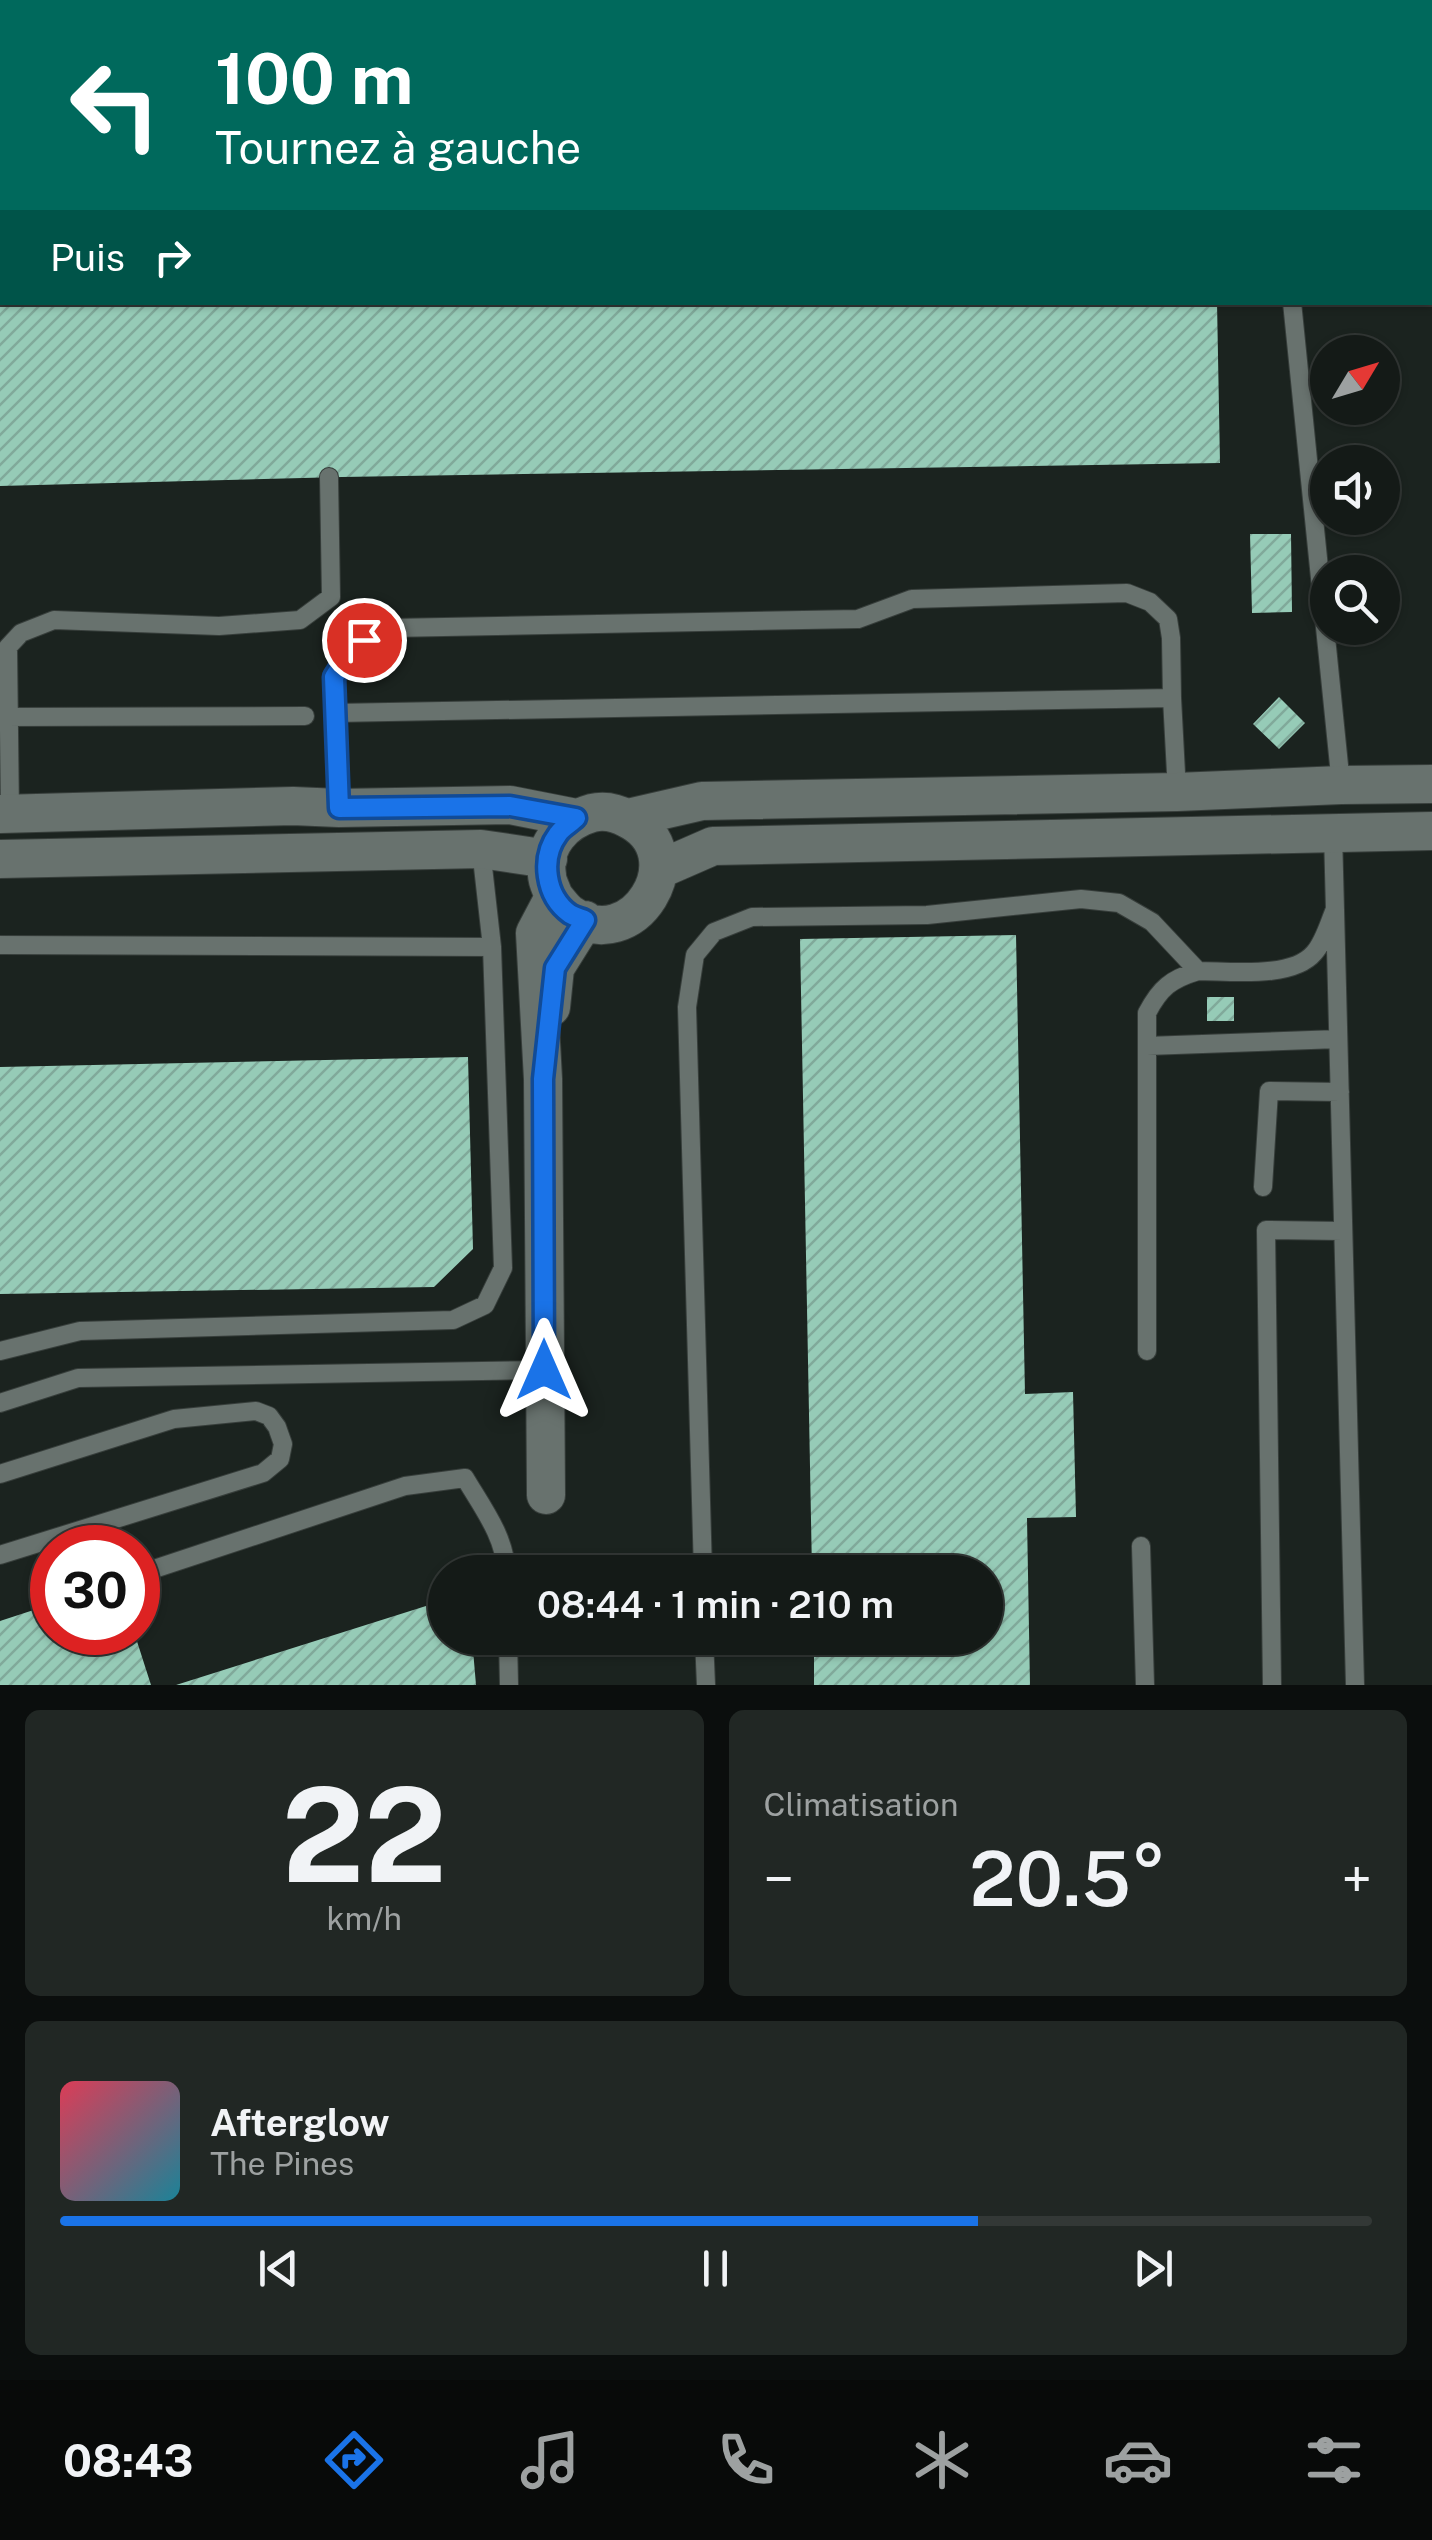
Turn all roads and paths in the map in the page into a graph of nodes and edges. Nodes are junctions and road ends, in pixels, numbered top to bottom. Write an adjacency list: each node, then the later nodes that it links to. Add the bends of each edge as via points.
1 (1292, 305): 8 (lane)
2 (329, 477): 6 (lane, via 331,597 300,620 219,626 54,620 21,633 8,647)
3 (1172, 698): 4 (lane); 4 (lane, via 1168,619 1150,602 1127,594 912,599 858,620 392,628 350,652 334,677); 9 (lane)
4 (335, 713): 10 (lane)
5 (305, 716): 6 (lane)
6 (4, 717): 11 (lane)
7 (1432, 784): 8 (street)
8 (1342, 785): 9 (street)
9 (1176, 792): 13 (street, via 702,801)
10 (339, 808): 11 (street); 12 (street, via 510,806)
11 (5, 814)
12 (576, 818): 13 (street, via 598,811); 18 (street, via 558,832)
13 (628, 818): 19 (street, via 650,838)
14 (1432, 830): 15 (street)
15 (1333, 832): 19 (street, via 713,846); 21 (lane)
16 (481, 848): 17 (street); 18 (street); 24 (lane)
17 (0, 858)
18 (548, 859): 20 (street)
19 (658, 870): 22 (street, via 652,896 636,913 615,923)
20 (554, 897): 22 (street); 28 (street, via 534,933)
21 (1335, 910): 25 (lane, via 1315,952 1300,964); 26 (lane)
22 (585, 920): 28 (street, via 555,968)
23 (0, 945): 24 (lane)
24 (492, 946): 32 (lane, via 503,1268 485,1305 453,1320 80,1331)
25 (1198, 971): 27 (lane, via 1175,978 1155,998 1147,1013); 40 (lane, via 1152,922 1119,904 1081,899 927,915 752,917 714,932 696,956 688,1007)
26 (1338, 1039): 27 (lane); 29 (lane)
27 (1147, 1046): 33 (lane)
28 (543, 1079): 34 (street)
29 (1340, 1092): 30 (lane, via 1268,1091); 31 (lane)
30 (1263, 1187)
31 (1344, 1231): 48 (lane, via 1266,1230); 49 (lane)
32 (0, 1351)
33 (1147, 1352)
34 (544, 1370): 35 (lane, via 78,1378); 37 (street)
35 (0, 1403)
36 (0, 1474): 41 (lane, via 174,1420 256,1411 269,1416 283,1444 280,1459 263,1473)
37 (546, 1495)
38 (1141, 1546): 47 (lane)
39 (504, 1555): 42 (lane, via 465,1478 405,1486)
40 (702, 1555)
41 (0, 1556)
42 (160, 1567)
43 (508, 1655): 45 (lane)
44 (705, 1655): 46 (lane)
45 (508, 1685)
46 (706, 1685)
47 (1145, 1685)
48 (1272, 1685)
49 (1355, 1685)

